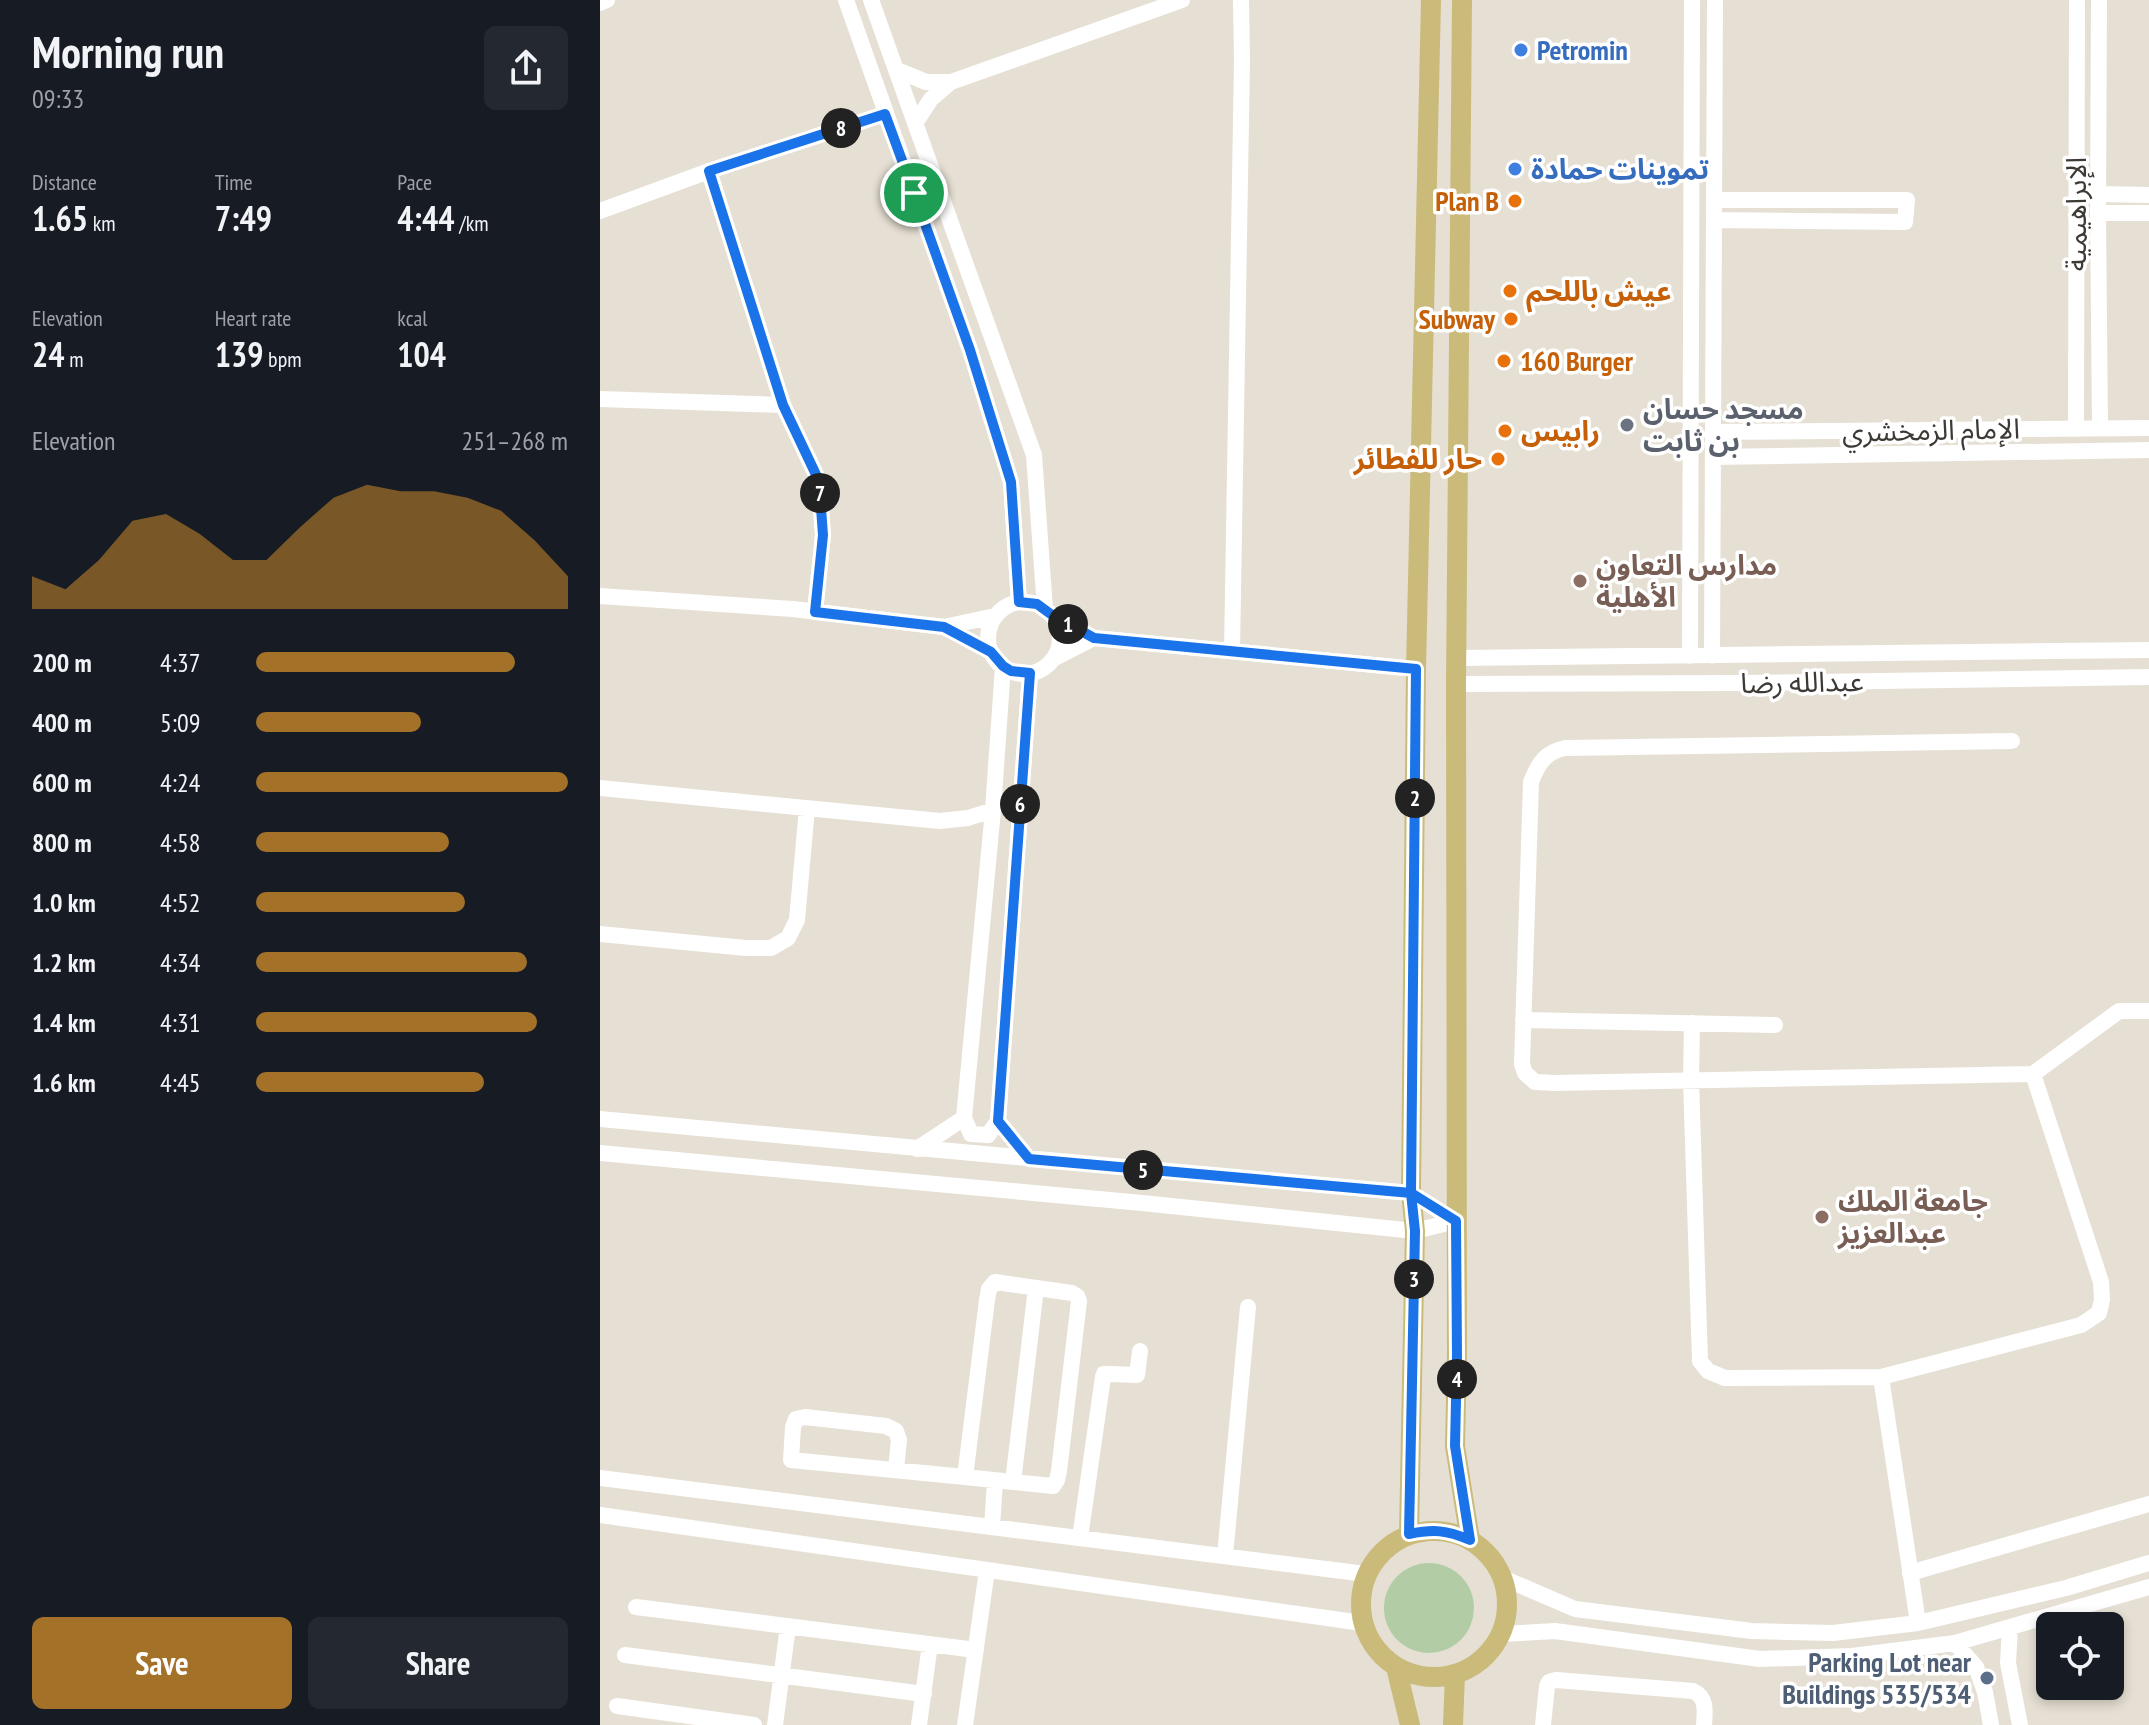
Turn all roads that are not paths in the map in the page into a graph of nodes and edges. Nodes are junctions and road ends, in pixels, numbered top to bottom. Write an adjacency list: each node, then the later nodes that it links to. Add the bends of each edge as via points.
1 (607, 0): 12 (street)
2 (846, 0): 17 (street)
3 (871, 0): 15 (street)
4 (1182, 0): 16 (street)
5 (1241, 0): 43 (street)
6 (1431, 0): 13 (main road)
7 (1462, 0): 14 (main road)
8 (1692, 0): 45 (street)
9 (1715, 0): 22 (street)
10 (2077, 0): 31 (street, الإبراهيمية)
11 (2099, 0): 20 (street, الإبراهيمية)
12 (600, 3)
13 (1430, 52): 14 (main road); 51 (main road)
14 (1462, 53): 48 (main road)
15 (897, 70): 16 (street, via 926,82); 18 (street)
16 (951, 82): 18 (street)
17 (885, 114): 19 (street); 36 (street, via 1011,482)
18 (916, 122): 38 (street, via 1034,455)
19 (709, 171): 23 (street); 28 (street)
20 (2098, 194): 21 (street); 24 (street, الإبراهيمية)
21 (2149, 195)
22 (1715, 200): 26 (street); 26 (street, via 1907,200 1905,222)
23 (600, 211)
24 (2098, 213): 25 (street); 29 (street, الإبراهيمية)
25 (2149, 213)
26 (1716, 220): 32 (street)
27 (600, 399): 28 (street)
28 (783, 405): 37 (street, via 819,481 823,535)
29 (2100, 428): 30 (street, الإمام الزمخشري); 31 (street, الإمام الزمخشري)
30 (2149, 428)
31 (2076, 429): 32 (street, الإمام الزمخشري)
32 (1713, 432): 34 (street)
33 (2149, 450): 34 (street, الإمام الزمخشري)
34 (1713, 457): 46 (street)
35 (600, 596): 37 (street)
36 (1019, 602): 38 (street); 39 (street)
37 (815, 612): 40 (street)
38 (1049, 612): 41 (street); 49 (street, via 1060,632)
39 (995, 616): 40 (street); 44 (street, via 987,637)
40 (944, 627): 44 (street)
41 (1094, 638): 43 (street); 49 (street)
42 (2149, 650): 47 (street, عبدالله رضا)
43 (1232, 651): 51 (street)
44 (991, 652): 50 (street)
45 (1690, 656): 46 (street, عبدالله رضا); 48 (street, عبدالله رضا)
46 (1712, 656): 47 (street, عبدالله رضا)
47 (1739, 656): 54 (street)
48 (1456, 658): 55 (main road)
49 (1053, 659): 52 (street)
50 (1003, 666): 52 (street); 59 (street)
51 (1416, 669): 73 (main road)
52 (1030, 673): 69 (street)
53 (2149, 677): 54 (street, عبدالله رضا)
54 (1742, 683): 55 (street, عبدالله رضا)
55 (1456, 684): 74 (main road)
56 (2012, 741): 62 (street, via 1553,751 1538,764 1531,782)
57 (600, 788): 58 (street)
58 (807, 808): 59 (street, via 940,821); 60 (street, via 797,920 788,938 771,948 746,948)
59 (993, 810): 67 (street)
60 (600, 934)
61 (2149, 1011): 65 (street, via 2119,1011)
62 (1523, 1020): 63 (street); 66 (street, via 1522,1064 1535,1082)
63 (1692, 1023): 64 (street); 66 (street)
64 (1775, 1025)
65 (2033, 1074): 66 (street); 79 (street, via 2101,1282 2099,1313 2081,1325)
66 (1691, 1080): 79 (street, via 1700,1361 1725,1378)
67 (964, 1118): 69 (street, via 971,1134 988,1135); 70 (street)
68 (600, 1119): 70 (street)
69 (998, 1121): 72 (street)
70 (917, 1149): 72 (street)
71 (600, 1153): 75 (street)
72 (1029, 1159): 73 (street)
73 (1411, 1193): 74 (street); 75 (main road)
74 (1456, 1221): 75 (street); 90 (main road, via 1455,1446)
75 (1415, 1231): 88 (main road)
76 (1036, 1288): 81 (street, via 995,1282 989,1289); 84 (street); 84 (street, via 1072,1293 1079,1310 1057,1480 1053,1486)
77 (1248, 1307): 91 (street)
78 (1140, 1351): 89 (street, via 1137,1375 1103,1377)
79 (1881, 1377): 94 (street)
80 (896, 1469): 80 (street, via 791,1460 796,1419 886,1426 899,1440); 81 (street)
81 (965, 1477): 83 (street)
82 (600, 1478): 87 (street)
83 (995, 1481): 84 (street); 87 (street)
84 (1013, 1482)
85 (2149, 1504): 94 (street)
86 (600, 1515): 93 (street)
87 (992, 1527): 89 (street)
88 (1409, 1534): 90 (main road, via 1451,1532); 95 (main road, via 1376,1557)
89 (1080, 1538): 91 (street)
90 (1470, 1540): 96 (main road, via 1490,1556)
91 (1225, 1556): 95 (street)
92 (2149, 1563): 100 (street)
93 (987, 1570): 99 (street); 106 (street)
94 (1910, 1573): 100 (street)
95 (1366, 1574): 99 (main road, via 1360,1598)
96 (1503, 1578): 100 (street, via 1575,1609 1752,1631 1833,1633); 103 (main road, via 1508,1597)
97 (2149, 1587): 102 (street)
98 (636, 1607): 101 (street)
99 (1362, 1623): 108 (main road, via 1381,1656)
100 (1918, 1623)
101 (788, 1626): 105 (street); 109 (street)
102 (2010, 1627): 104 (street); 122 (street, via 2008,1663)
103 (1502, 1634): 104 (street, via 1555,1631 1760,1659 1852,1656); 110 (main road, via 1474,1666)
104 (1955, 1643): 121 (street, via 1976,1667)
105 (930, 1644): 106 (street); 111 (street)
106 (976, 1650): 116 (street)
107 (625, 1655): 109 (street)
108 (1396, 1667): 110 (main road, via 1435,1678); 117 (main road)
109 (782, 1675): 111 (street); 114 (street)
110 (1455, 1675): 118 (main road)
111 (924, 1694): 115 (street)
112 (617, 1706): 113 (street)
113 (754, 1725)
114 (775, 1725)
115 (919, 1725)
116 (965, 1725)
117 (1410, 1725)
118 (1453, 1725)
119 (1543, 1725): 120 (street, via 1547,1686 1556,1680 1693,1691 1703,1699)
120 (1704, 1725)
121 (1991, 1725)
122 (2020, 1725)

